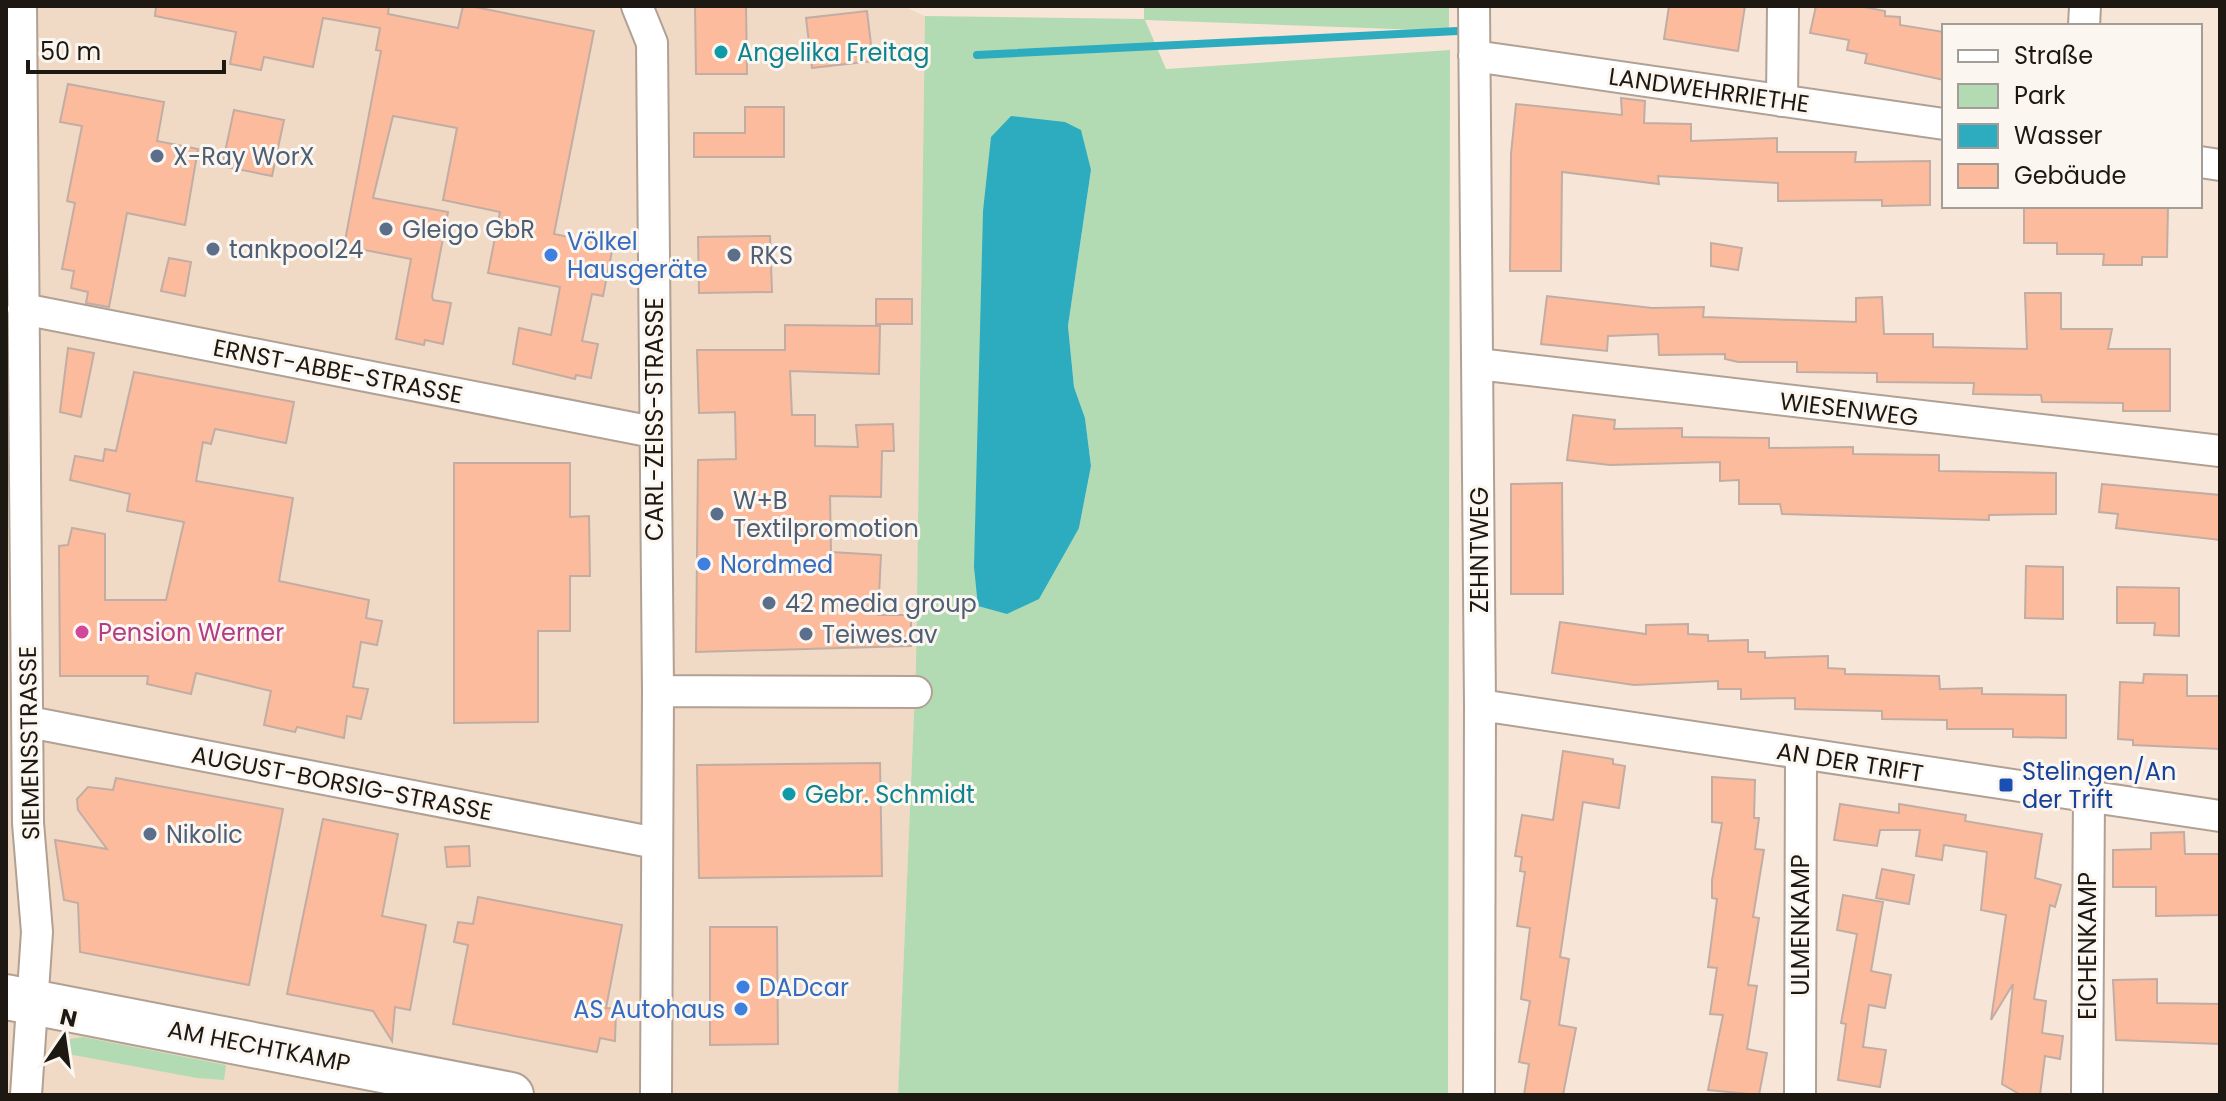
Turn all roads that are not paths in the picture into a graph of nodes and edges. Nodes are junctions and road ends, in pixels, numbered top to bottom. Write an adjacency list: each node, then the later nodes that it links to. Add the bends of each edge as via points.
1 (21, 6): 8 (street, SIEMENSSTRASSE)
2 (637, 6): 10 (street, CARL-ZEISS-STRASSE, via 652,43)
3 (1474, 6): 5 (street, ZEHNTWEG)
4 (1783, 6): 6 (street)
5 (1474, 56): 6 (street, LANDWEHRRIETHE); 9 (street, ZEHNTWEG)
6 (1782, 101): 7 (street, LANDWEHRRIETHE)
7 (1942, 124)
8 (23, 309): 10 (street, ERNST-ABBE-STRASSE); 15 (street, SIEMENSSTRASSE)
9 (1478, 364): 11 (street, WIESENWEG); 14 (street, ZEHNTWEG)
10 (653, 432): 12 (street, CARL-ZEISS-STRASSE)
11 (2220, 451)
12 (658, 691): 13 (street); 19 (street, CARL-ZEISS-STRASSE)
13 (916, 692)
14 (1480, 705): 16 (street, AN DER TRIFT); 24 (street, ZEHNTWEG)
15 (29, 722): 19 (street, AUGUST-BORSIG-STRASSE); 20 (street, SIEMENSSTRASSE, via 28,823 37,932)
16 (1801, 754): 17 (street, AN DER TRIFT); 25 (street, ULMENKAMP)
17 (2089, 796): 18 (street, AN DER TRIFT); 26 (street, EICHENKAMP)
18 (2220, 816)
19 (656, 843): 23 (street, CARL-ZEISS-STRASSE)
20 (19, 1000): 21 (street, SIEMENSSTRASSE); 22 (street, AM HECHTKAMP)
21 (26, 1095)
22 (511, 1095)
23 (656, 1095)
24 (1479, 1095)
25 (1800, 1095)
26 (2087, 1095)

